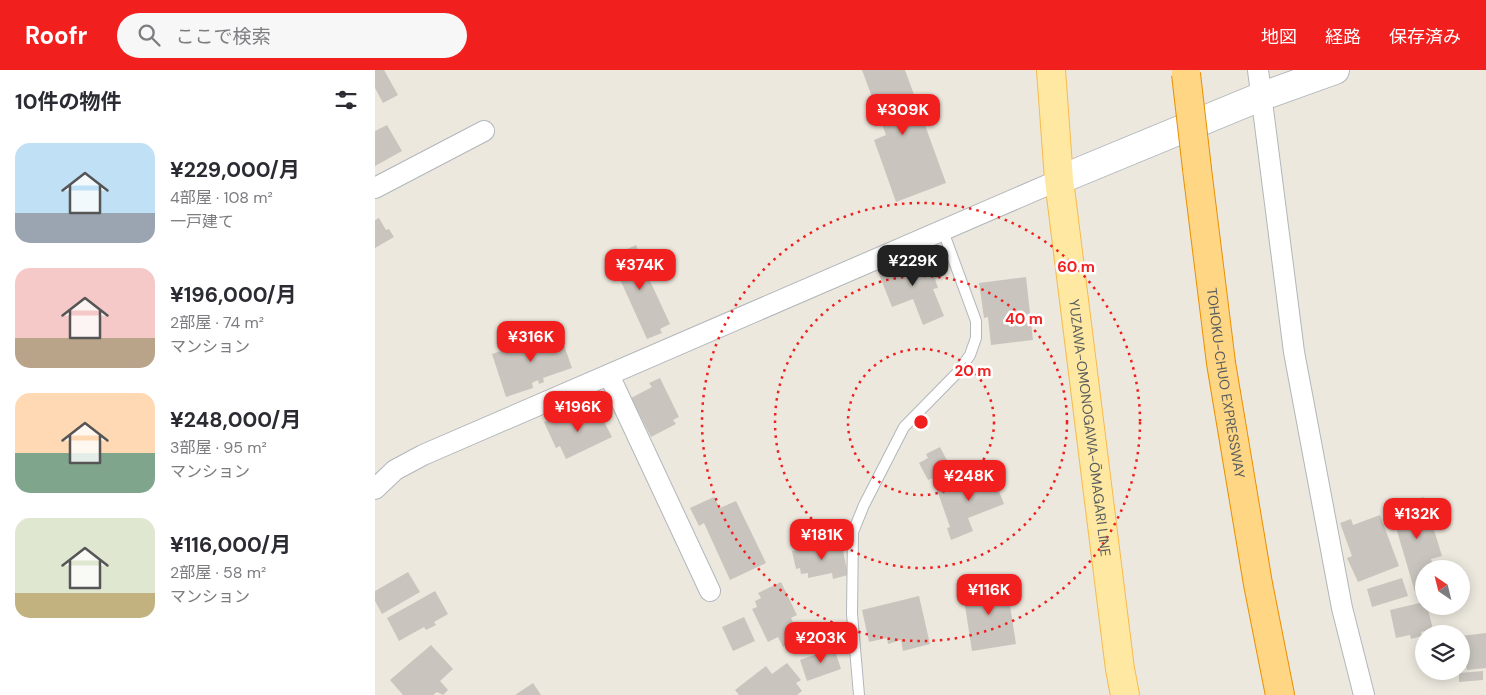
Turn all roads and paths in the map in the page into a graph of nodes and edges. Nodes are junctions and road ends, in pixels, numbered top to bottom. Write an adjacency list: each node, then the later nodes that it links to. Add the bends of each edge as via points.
1 (1051, 70): 7 (main road, YUZAWA-OMONOGAWA-ŌMAGARI LINE)
2 (1258, 70): 5 (street)
3 (1335, 70): 5 (street)
4 (1186, 72): 15 (highway, TOHOKU-CHUO EXPRESSWAY, bridge, via 1223,372 1257,584)
5 (1260, 97): 7 (street); 16 (street, via 1294,352 1342,608)
6 (484, 131): 8 (street)
7 (1059, 180): 9 (street); 14 (main road, YUZAWA-OMONOGAWA-ŌMAGARI LINE)
8 (375, 188)
9 (943, 231): 10 (street); 13 (lane, via 976,321 976,338 970,355 957,373 904,427 853,532 852,614)
10 (609, 375): 11 (street, via 423,455 395,470); 12 (street)
11 (375, 489)
12 (710, 591)
13 (859, 695)
14 (1125, 695)
15 (1280, 695)
16 (1364, 695)

